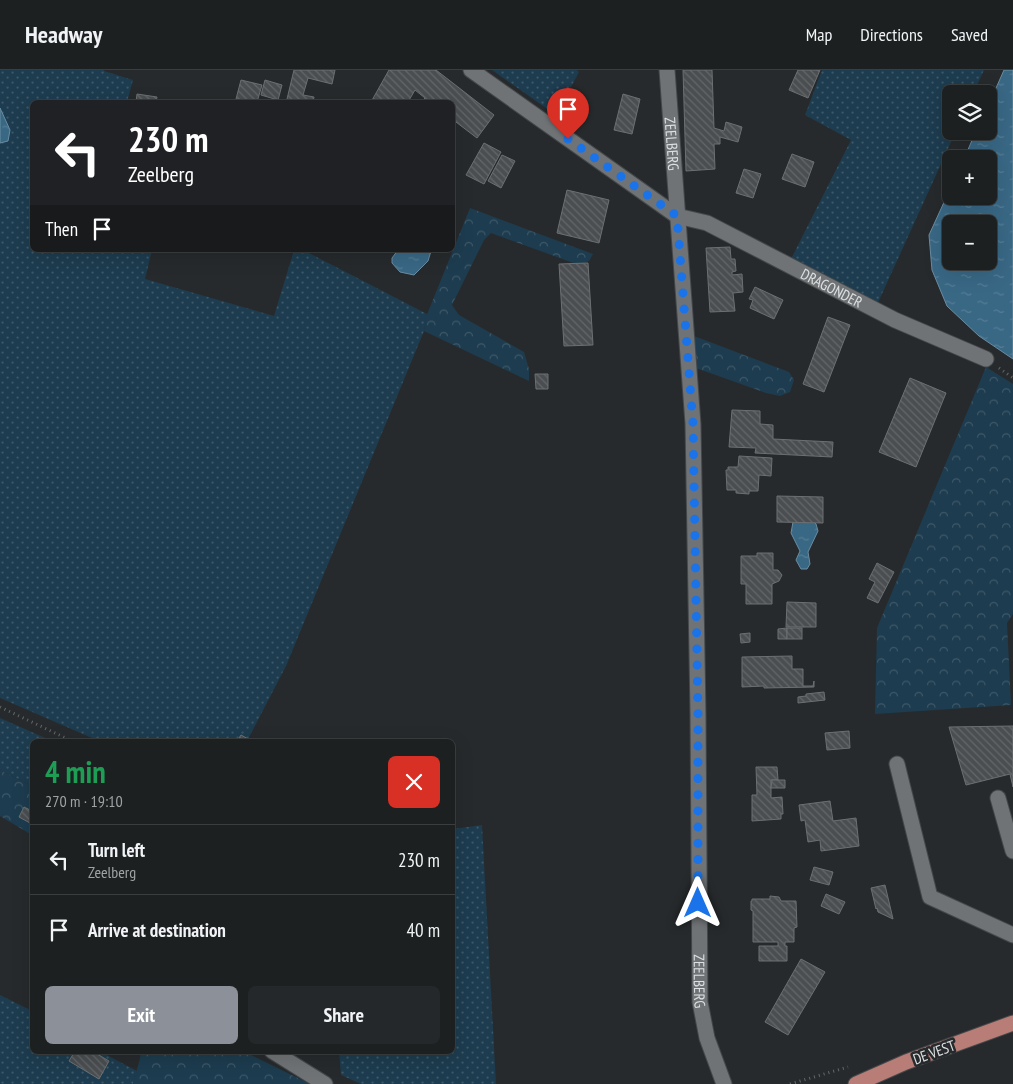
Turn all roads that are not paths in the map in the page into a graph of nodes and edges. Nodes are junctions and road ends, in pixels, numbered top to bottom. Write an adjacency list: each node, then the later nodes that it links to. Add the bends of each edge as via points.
1 (471, 70): 3 (street)
2 (667, 70): 3 (street, ZEELBERG)
3 (677, 216): 4 (street, DRAGONDER, via 707,223 895,320); 12 (street, ZEELBERG, via 693,424 700,1002 707,1038)
4 (986, 359)
5 (897, 764): 8 (street, via 930,897)
6 (998, 798): 7 (street)
7 (1013, 851)
8 (1013, 935)
9 (1013, 1023): 13 (main road, DE VEST)
10 (277, 1054): 11 (street)
11 (325, 1084)
12 (724, 1084)
13 (856, 1084)

